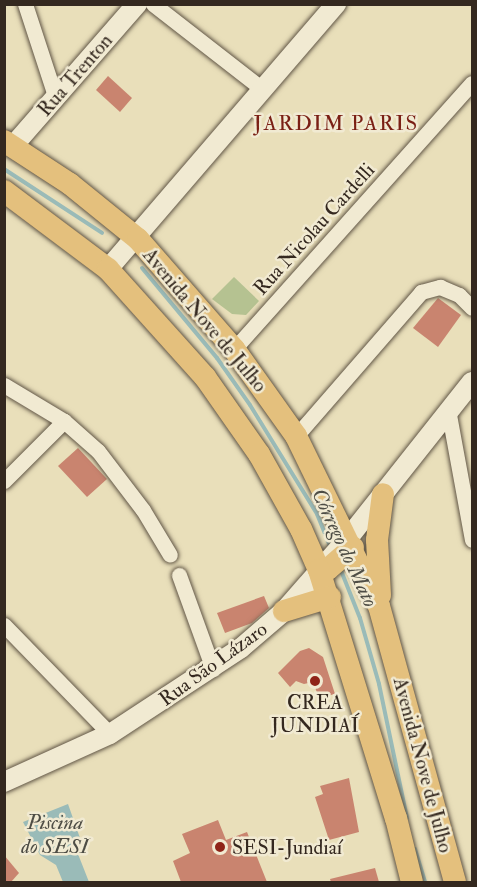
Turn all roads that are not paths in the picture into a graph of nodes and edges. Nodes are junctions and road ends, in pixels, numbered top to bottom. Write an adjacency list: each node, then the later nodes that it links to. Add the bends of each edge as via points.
1 (25, 4): 7 (street)
2 (137, 4): 7 (main road, Rua Trenton)
3 (153, 4): 6 (street)
4 (336, 4): 6 (main road)
5 (472, 83): 13 (street, Rua Nicolau Cardelli)
6 (262, 89): 10 (main road)
7 (55, 96): 8 (main road, Rua Trenton)
8 (9, 143): 10 (main road, Avenida Nove de Julho, via 70,184)
9 (4, 191): 11 (main road, Avenida Nove de Julho)
10 (133, 240): 11 (main road); 13 (main road, Avenida Nove de Julho)
11 (112, 264): 23 (main road, Avenida Nove de Julho, via 205,377 259,454 301,529)
12 (472, 308): 18 (street, via 459,295 440,287 421,292)
13 (234, 349): 18 (main road, Avenida Nove de Julho)
14 (472, 382): 16 (main road, Rua São Lázaro)
15 (4, 385): 17 (street)
16 (448, 409): 20 (main road, Rua São Lázaro); 21 (street)
17 (64, 421): 19 (street); 22 (street, via 98,451 143,510)
18 (296, 436): 23 (main road, Avenida Nove de Julho)
19 (4, 481)
20 (383, 494): 23 (main road, Rua São Lázaro); 26 (main road, via 377,540)
21 (472, 540)
22 (170, 555)
23 (337, 555): 25 (main road, Avenida Nove de Julho); 26 (main road, Avenida Nove de Julho); 27 (main road, Rua São Lázaro)
24 (179, 575): 29 (street)
25 (330, 597): 27 (main road); 32 (main road, Avenida Nove de Julho)
26 (380, 606): 33 (main road, Avenida Nove de Julho)
27 (284, 611): 29 (main road, Rua São Lázaro)
28 (4, 625): 30 (street)
29 (213, 669): 30 (main road, Rua São Lázaro)
30 (110, 734): 31 (main road, Rua São Lázaro)
31 (4, 782)
32 (412, 882)
33 (455, 882)

